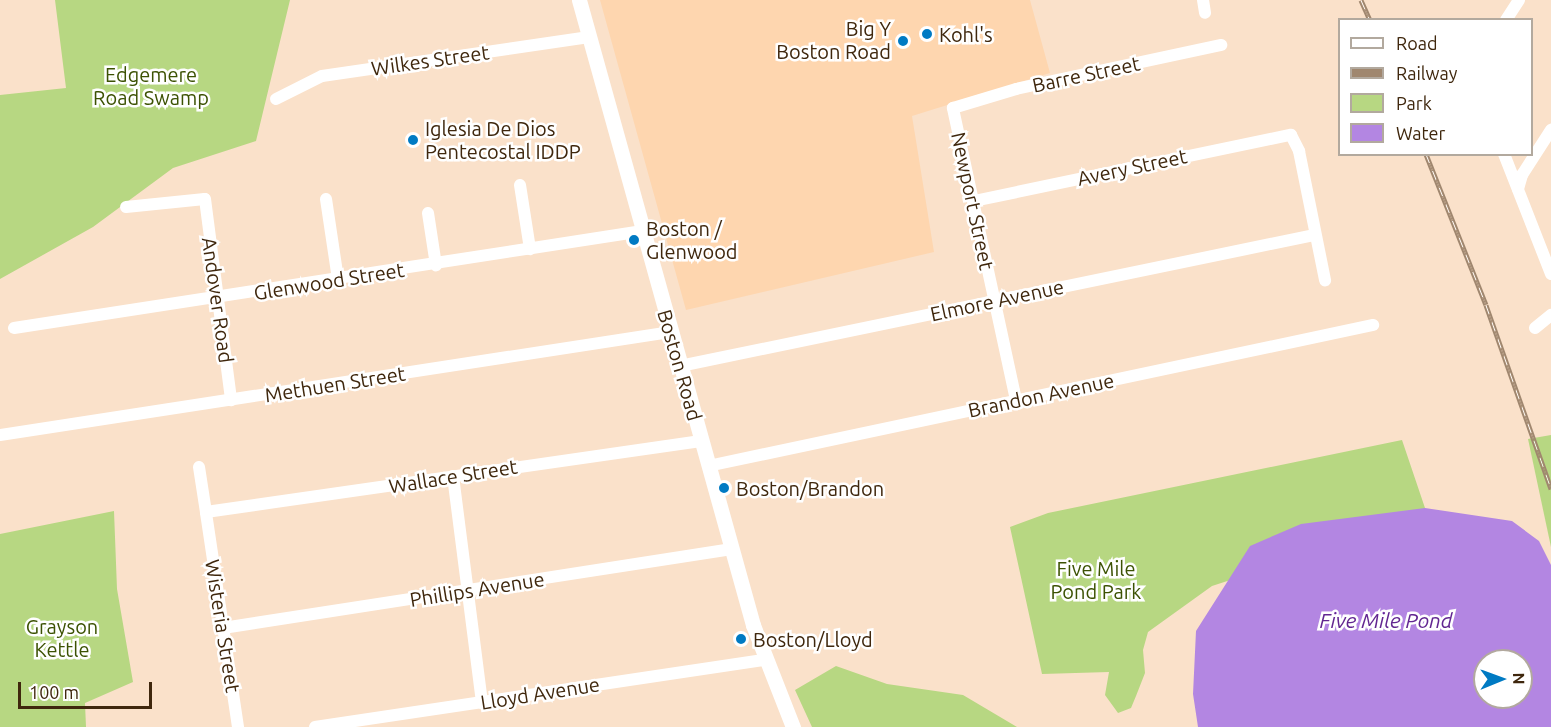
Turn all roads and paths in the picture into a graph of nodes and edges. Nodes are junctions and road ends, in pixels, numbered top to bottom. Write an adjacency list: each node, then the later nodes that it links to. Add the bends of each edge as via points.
1 (579, 0): 6 (main road, Boston Road)
2 (1203, 0): 4 (street)
3 (1519, 0): 5 (street)
4 (1204, 14)
5 (1507, 18)
6 (589, 37): 8 (street, Wilkes Street, via 322,76); 18 (main road, Boston Road)
7 (1221, 45): 9 (street, Barre Street, via 1016,89)
8 (276, 99)
9 (953, 108): 15 (street, Newport Street)
10 (1551, 130): 13 (street, via 1522,175)
11 (1505, 156): 13 (street)
12 (520, 185): 20 (street)
13 (1518, 189): 22 (street)
14 (326, 199): 23 (street)
15 (974, 201): 19 (street, Avery Street, via 1291,135 1299,151); 26 (street, Newport Street)
16 (126, 207): 25 (street, Andover Road, via 205,199)
17 (428, 213): 21 (street)
18 (643, 231): 20 (street, Glenwood Street); 31 (main road, Boston Road)
19 (1314, 235): 24 (street); 26 (street, Elmore Avenue)
20 (530, 249): 21 (street, Glenwood Street)
21 (436, 264): 23 (street, Glenwood Street)
22 (1551, 274)
23 (338, 279): 25 (street, Glenwood Street)
24 (1325, 280)
25 (219, 298): 29 (street, Glenwood Street); 33 (street, Andover Road)
26 (994, 301): 32 (street, Elmore Avenue); 34 (street, Newport Street)
27 (1551, 315): 30 (street)
28 (1373, 325): 34 (street, Brandon Avenue)
29 (14, 328)
30 (1535, 328)
31 (671, 332): 32 (main road, Boston Road); 33 (street, Methuen Street)
32 (680, 366): 36 (main road, Boston Road)
33 (231, 400): 35 (street, Methuen Street)
34 (1016, 400): 37 (street, Brandon Avenue)
35 (0, 435)
36 (701, 441): 37 (main road, Boston Road); 39 (street, Wallace Street)
37 (708, 466): 41 (main road, Boston Road)
38 (199, 468): 40 (street)
39 (453, 476): 40 (street, Wallace Street); 42 (street)
40 (206, 512): 43 (street, Wisteria Street)
41 (732, 549): 42 (street, Phillips Avenue); 44 (main road, Boston Road)
42 (469, 591): 43 (street, Phillips Avenue); 45 (street)
43 (223, 628): 46 (street, Wisteria Street)
44 (765, 660): 45 (street, Lloyd Avenue); 48 (main road, Boston Road)
45 (482, 703): 47 (street, Lloyd Avenue)
46 (238, 727)
47 (315, 727)
48 (793, 727)

